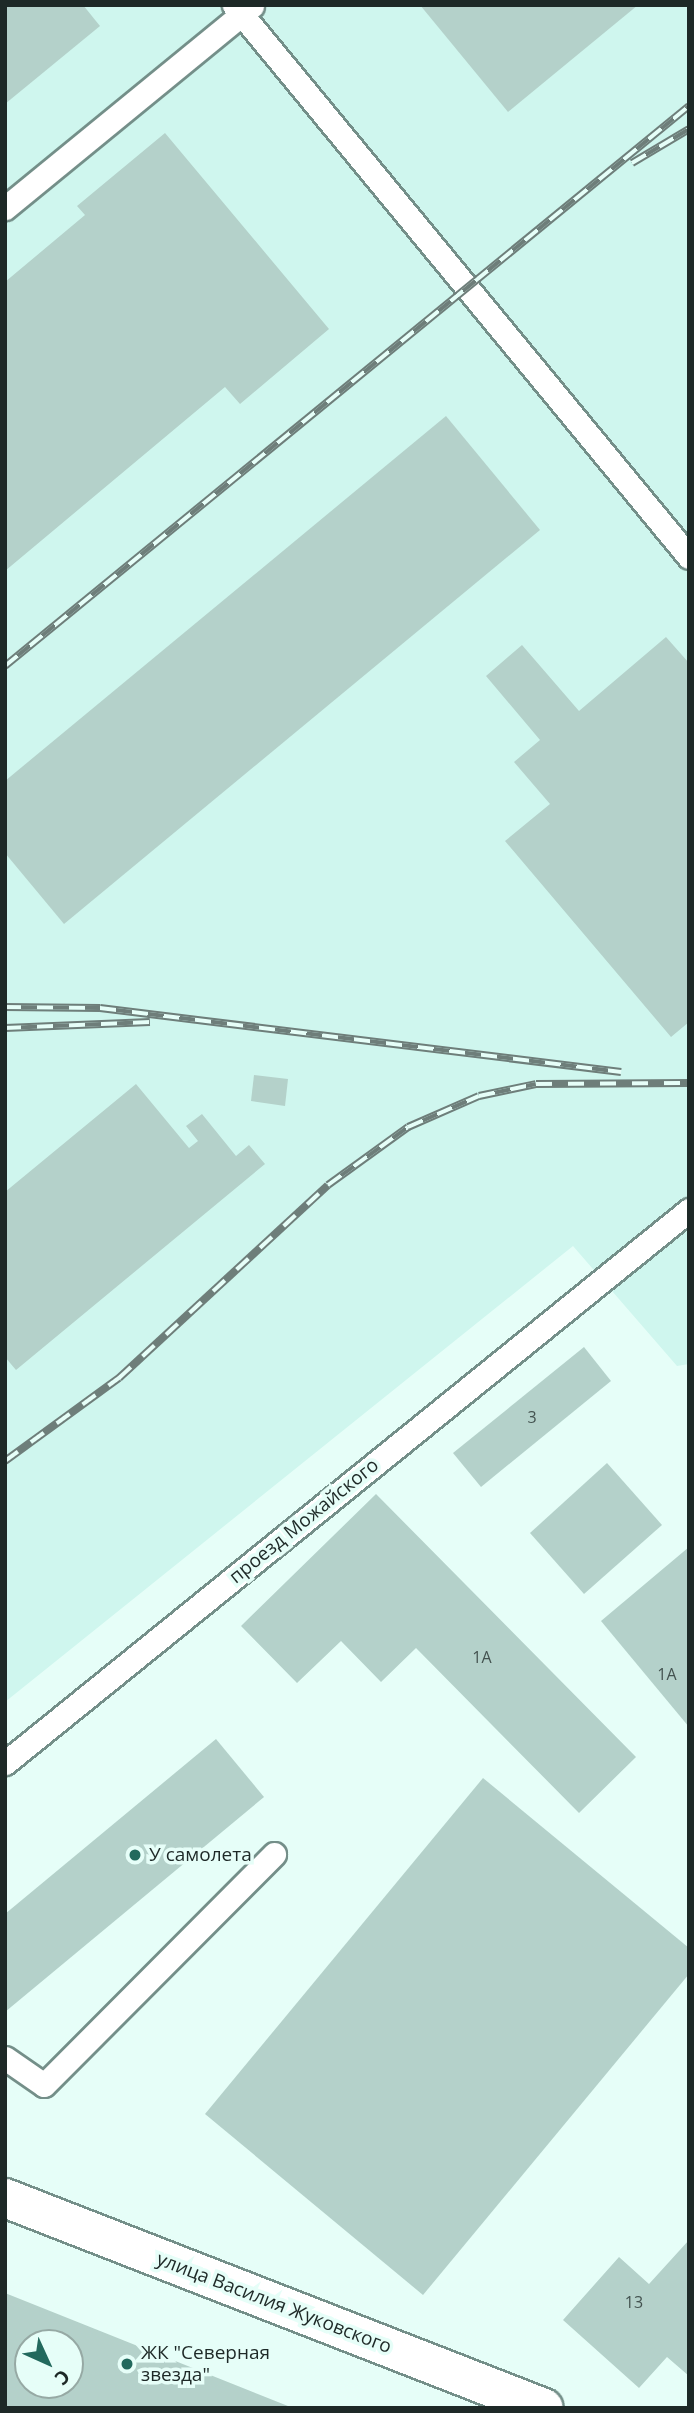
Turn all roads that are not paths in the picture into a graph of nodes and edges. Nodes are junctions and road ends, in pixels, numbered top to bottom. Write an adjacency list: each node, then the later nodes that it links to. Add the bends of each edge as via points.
1 (243, 8): 2 (lane); 3 (lane)
2 (5, 208)
3 (689, 557)
4 (689, 1210): 5 (lane, проезд Можайского)
5 (5, 1763)
6 (274, 1854): 7 (lane, via 44,2085)
7 (5, 2058)
8 (5, 2198): 9 (street, улица Василия Жуковского)
9 (544, 2408)

